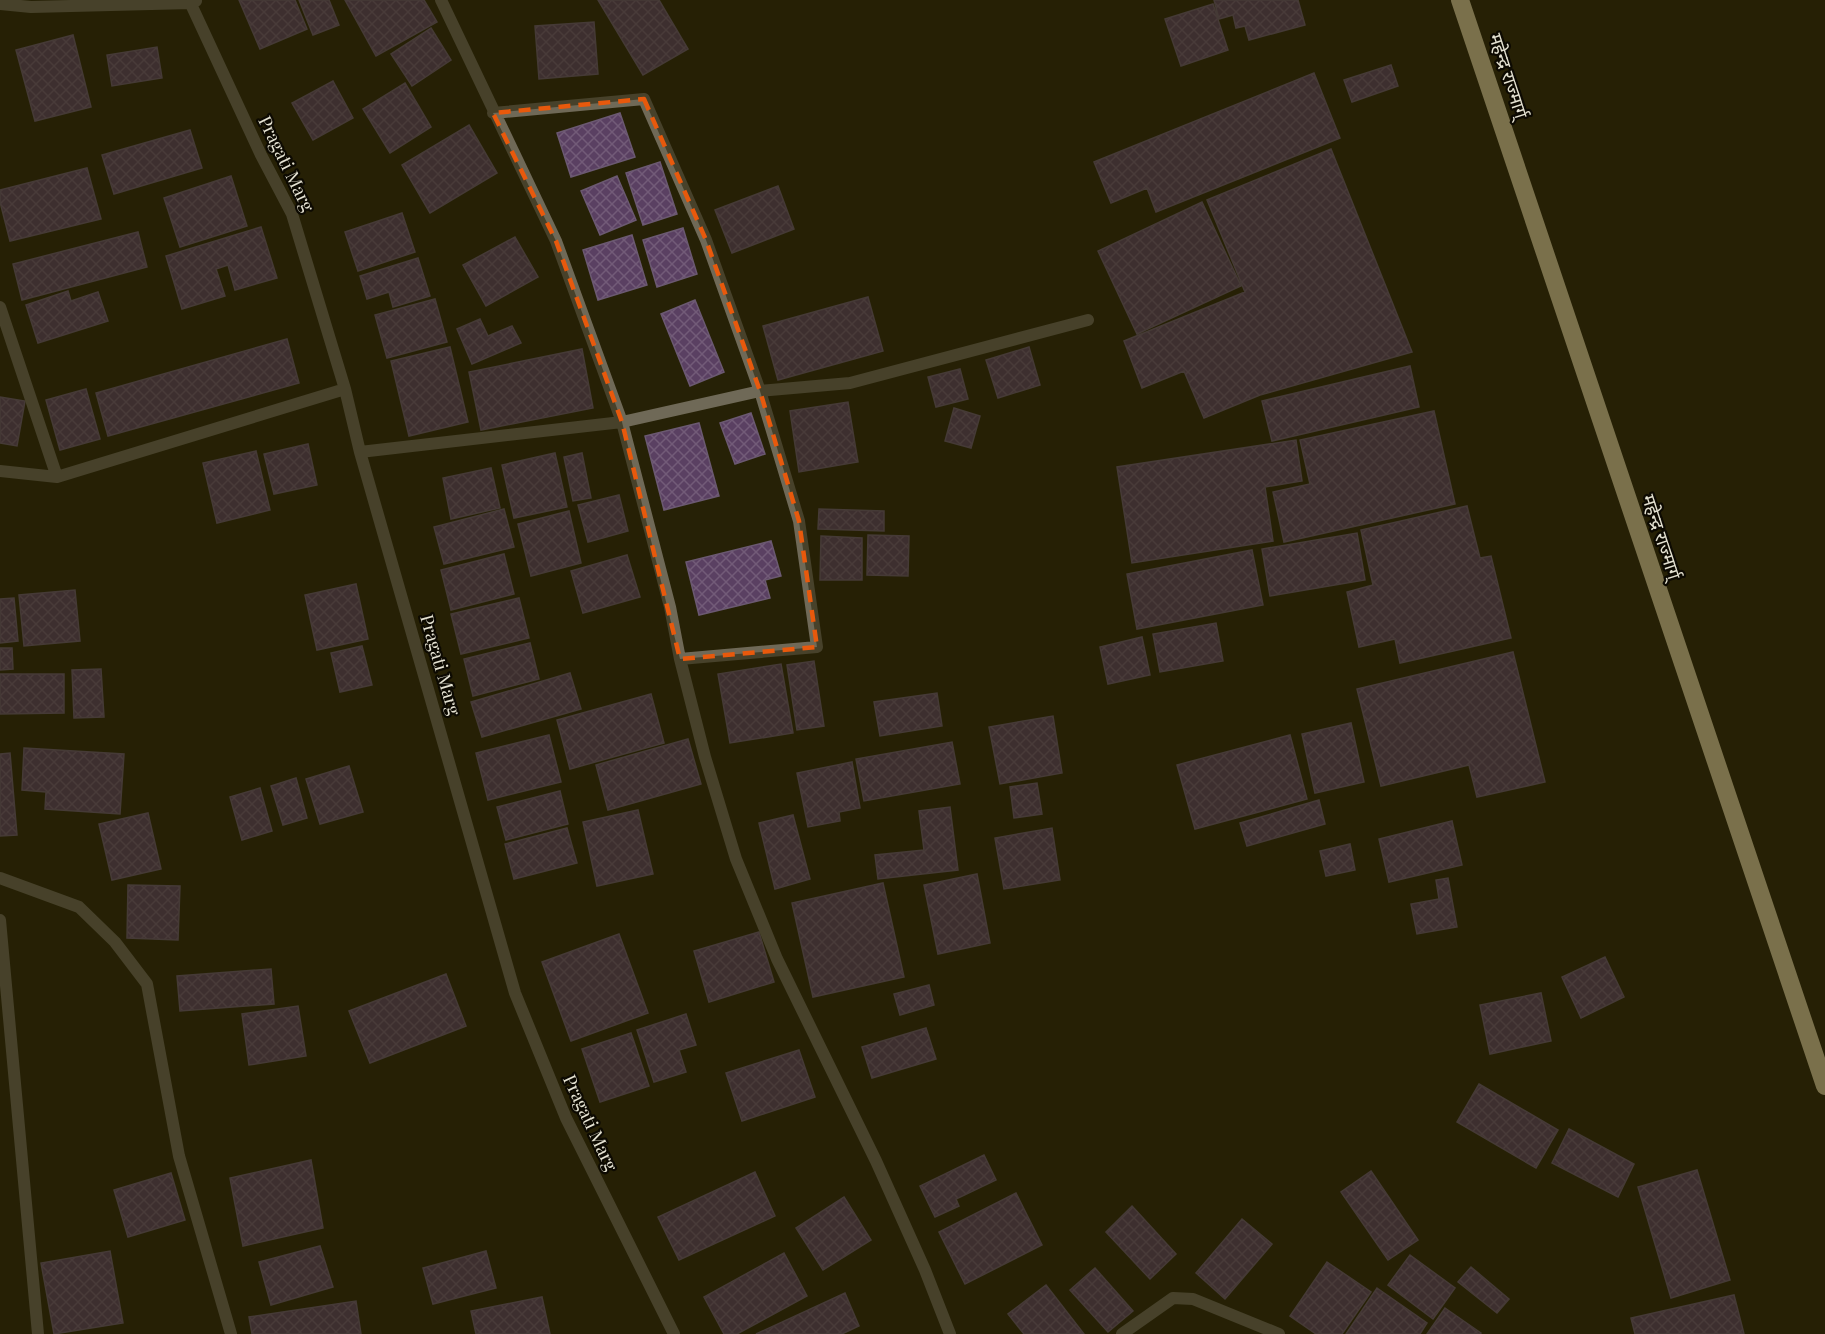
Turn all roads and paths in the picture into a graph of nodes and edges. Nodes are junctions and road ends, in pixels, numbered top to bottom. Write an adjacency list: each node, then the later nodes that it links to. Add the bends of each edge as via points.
1 (441, 0): 5 (street)
2 (1460, 0): 17 (highway, महेन्द्र राज्मार्ग्)
3 (192, 1): 4 (street, via 31,7); 8 (street, Pragati Marg, via 292,214)
4 (0, 4)
5 (493, 113): 9 (street, via 644,99 706,240); 10 (street, via 556,241)
6 (0, 307): 13 (street)
7 (1088, 320): 9 (street, via 850,383)
8 (345, 389): 11 (street, Pragati Marg); 13 (street)
9 (760, 392): 10 (street); 14 (street, via 799,521 817,647)
10 (622, 422): 11 (street); 14 (street)
11 (360, 452): 20 (street, Pragati Marg, via 515,993 566,1118)
12 (0, 471): 13 (street)
13 (57, 477)
14 (680, 659): 21 (street, via 736,859 777,959 876,1161)
15 (0, 878): 19 (street, via 79,907 115,942 147,984 179,1156)
16 (0, 920): 18 (street)
17 (1825, 1086)
18 (38, 1334)
19 (231, 1334)
20 (674, 1334)
21 (950, 1334)
22 (1122, 1334): 23 (street, via 1173,1298 1193,1299)
23 (1279, 1334)

